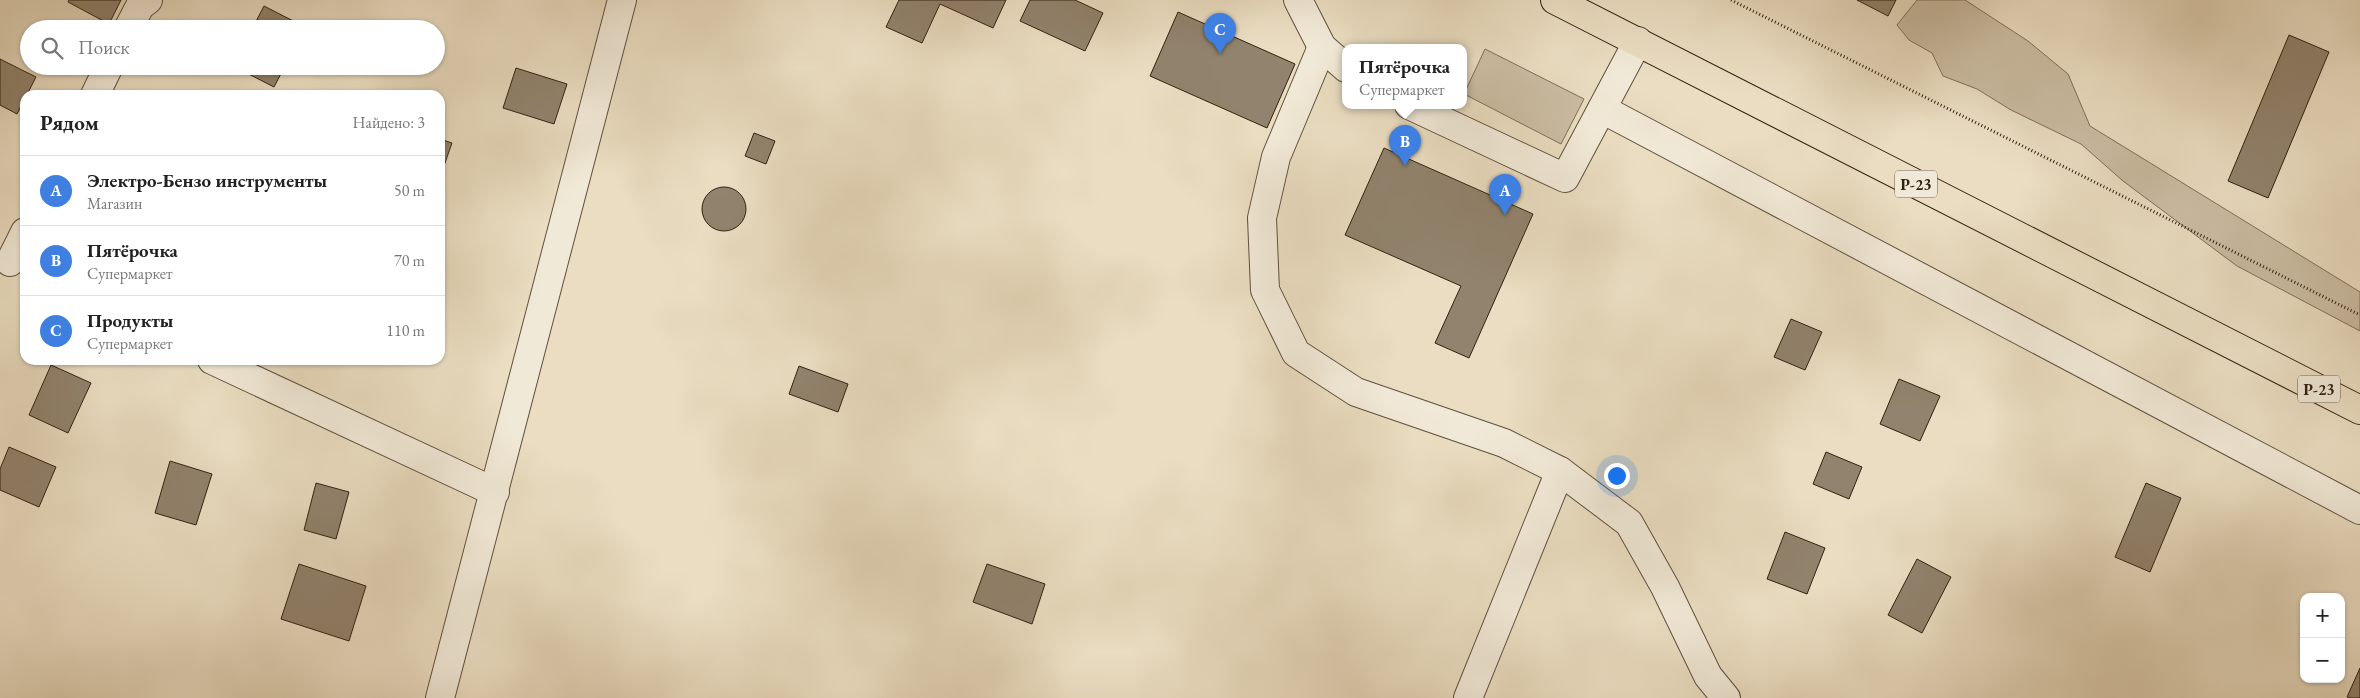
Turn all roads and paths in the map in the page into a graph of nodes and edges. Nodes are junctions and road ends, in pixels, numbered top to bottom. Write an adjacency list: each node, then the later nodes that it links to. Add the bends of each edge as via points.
1 (148, 0): 6 (street, via 140,6)
2 (622, 0): 20 (street)
3 (1298, 0): 8 (street)
4 (1556, 0): 7 (main road, Р-23)
5 (1730, 0): 16 (path)
6 (133, 20)
7 (1638, 42): 13 (street); 18 (main road, Р-23)
8 (1322, 47): 9 (street); 19 (street, via 1276,157 1262,218 1265,290 1296,353 1356,392 1504,443)
9 (1342, 64)
10 (104, 75): 11 (street)
11 (97, 90)
12 (1418, 109): 13 (street, via 1565,178)
13 (1602, 109): 21 (street)
14 (20, 244): 15 (street)
15 (12, 264)
16 (2360, 314)
17 (223, 365): 20 (street)
18 (2360, 410)
19 (1560, 470): 23 (street); 24 (street, via 1628,523 1665,587 1708,676)
20 (495, 492): 22 (street)
21 (2360, 510)
22 (440, 698)
23 (1468, 698)
24 (1726, 698)

